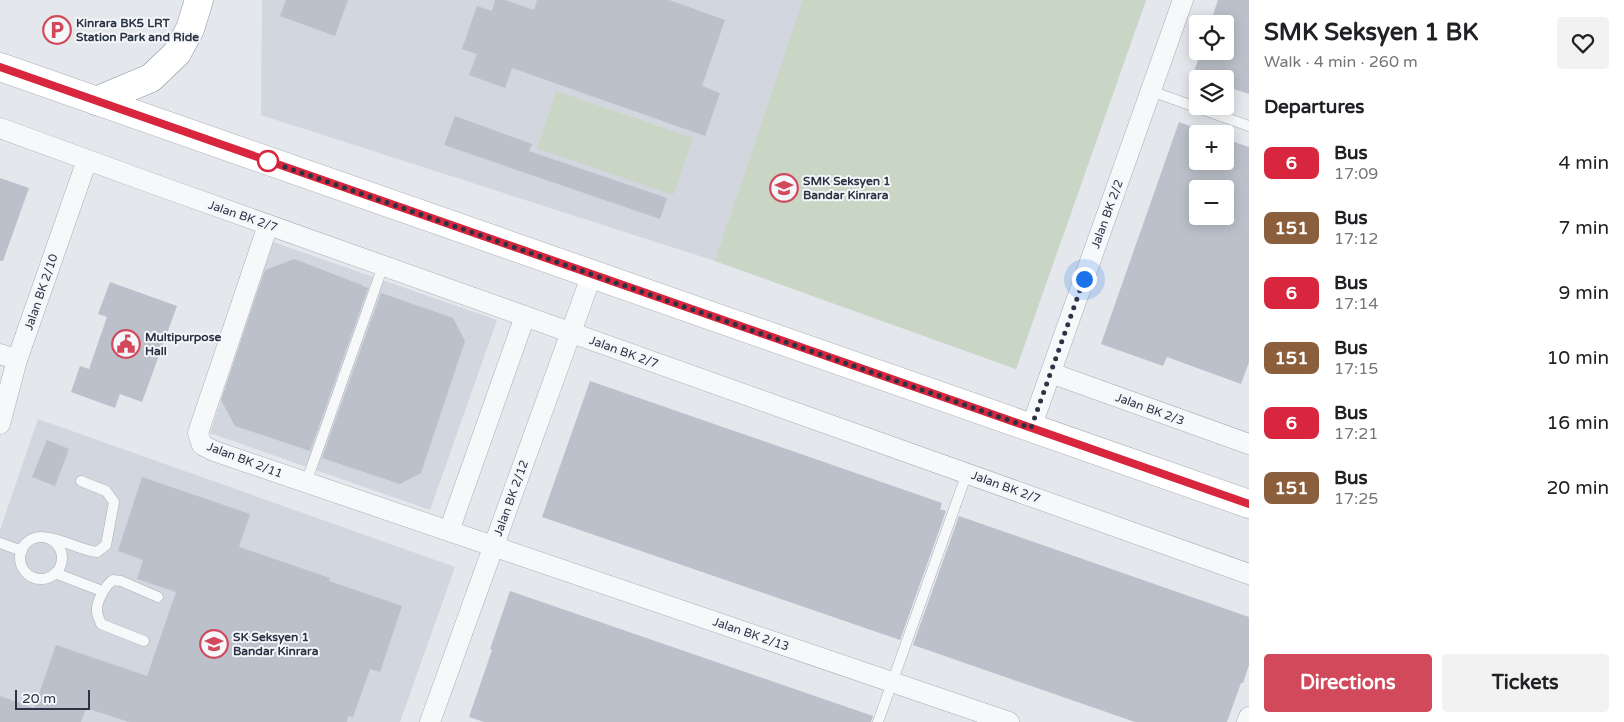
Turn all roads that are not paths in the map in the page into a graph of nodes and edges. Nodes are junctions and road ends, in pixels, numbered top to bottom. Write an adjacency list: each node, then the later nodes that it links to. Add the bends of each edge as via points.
1 (199, 0): 5 (main road, via 190,29 171,59 151,78)
2 (1184, 0): 4 (street, Jalan BK 2/2)
3 (0, 67): 5 (main road)
4 (1151, 91): 6 (lane); 15 (street, Jalan BK 2/2)
5 (96, 100): 11 (main road)
6 (1249, 126)
7 (0, 128): 8 (street, Jalan BK 2/7)
8 (87, 160): 9 (street, Jalan BK 2/7); 14 (street, Jalan BK 2/10)
9 (268, 225): 10 (street, Jalan BK 2/7); 21 (street, Jalan BK 2/11, via 198,433 202,445 214,451)
10 (383, 266): 12 (street, Jalan BK 2/7); 21 (lane)
11 (592, 274): 13 (street, Jalan BK 2/12); 17 (main road)
12 (525, 316): 13 (street, Jalan BK 2/7); 23 (street)
13 (571, 332): 19 (street, Jalan BK 2/7); 26 (street, Jalan BK 2/12)
14 (9, 357): 16 (street, Jalan BK 2/10)
15 (1051, 373): 17 (street, Jalan BK 2/2); 18 (street, Jalan BK 2/3)
16 (0, 424)
17 (1031, 428): 22 (main road)
18 (1249, 444)
19 (967, 474): 29 (street, Jalan BK 2/7); 33 (lane)
20 (81, 481): 24 (lane, via 106,491 114,502 106,545 97,552 87,551)
21 (306, 483): 23 (street, Jalan BK 2/11)
22 (1249, 504)
23 (449, 531): 26 (street, Jalan BK 2/11)
24 (48, 538): 27 (lane, via 29,540); 28 (lane, via 57,544 62,554 61,564)
25 (0, 543): 27 (lane)
26 (493, 547): 33 (street, Jalan BK 2/13); 35 (street, Jalan BK 2/12)
27 (22, 551): 28 (lane, via 22,566 28,574 46,578)
28 (55, 573): 30 (lane)
29 (1249, 574)
30 (102, 591): 31 (lane, via 113,580); 32 (lane, via 96,611 101,624)
31 (158, 597)
32 (144, 640)
33 (893, 681): 36 (lane); 37 (street, Jalan BK 2/13)
34 (1249, 716): 38 (street)
35 (430, 722)
36 (878, 722)
37 (1009, 722)
38 (1247, 722)

